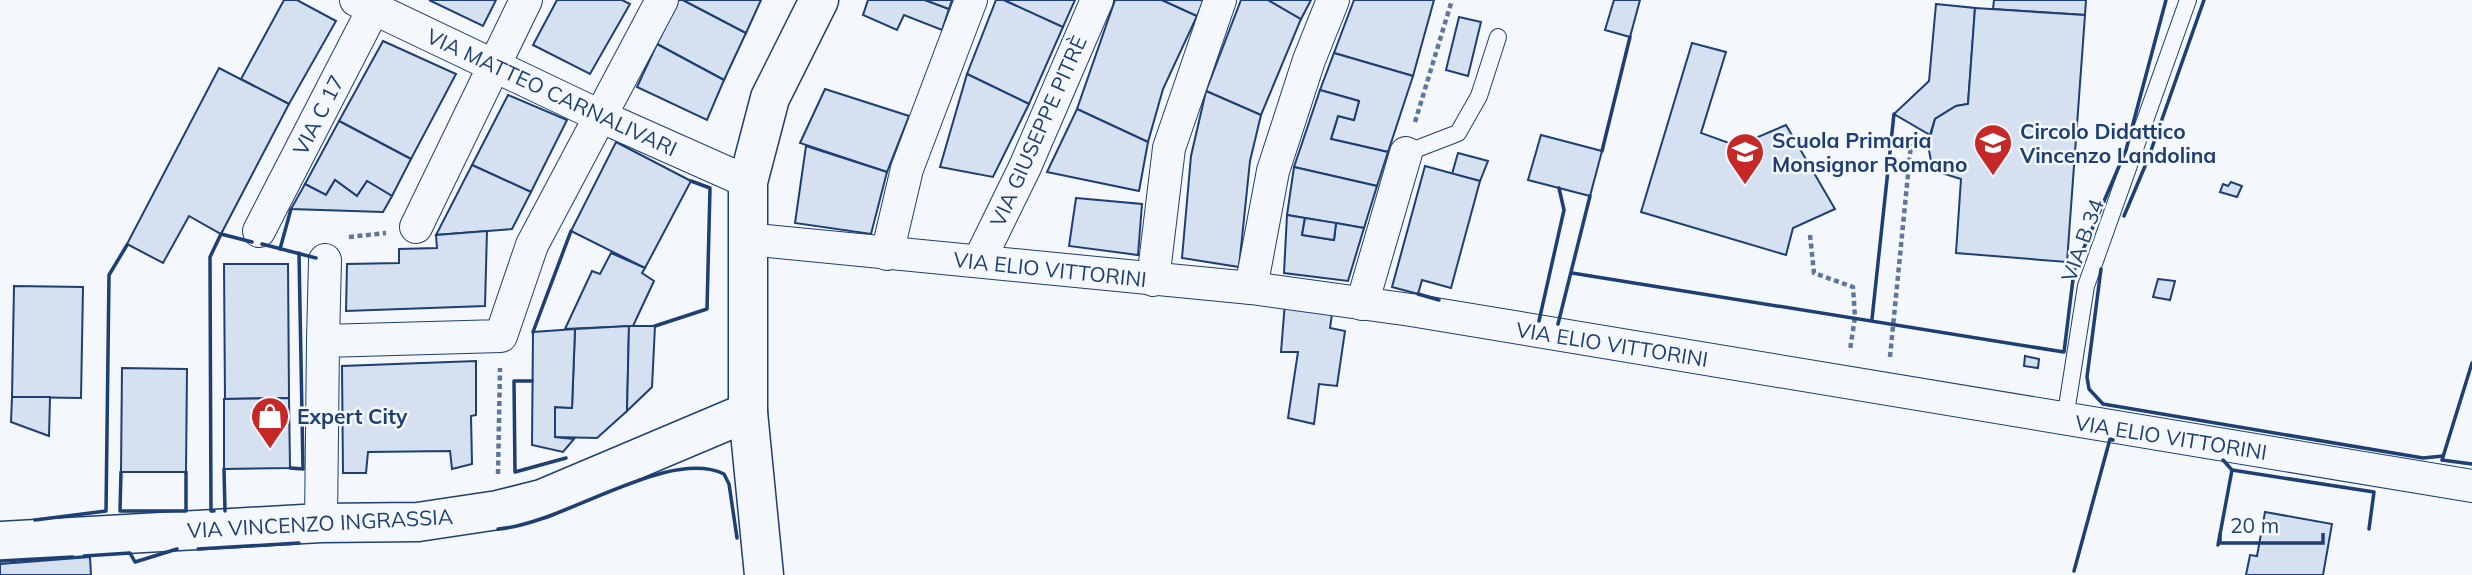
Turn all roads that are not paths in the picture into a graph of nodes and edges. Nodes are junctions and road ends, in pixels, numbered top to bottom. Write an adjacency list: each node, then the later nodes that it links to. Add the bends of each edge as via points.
1 (526, 0): 11 (street)
2 (662, 0): 12 (street)
3 (819, 0): 14 (street, via 770,98)
4 (971, 0): 18 (street, via 907,169)
5 (1097, 0): 20 (street, VIA GIUSEPPE PITRÈ)
6 (1220, 0): 21 (street, via 1169,148)
7 (1333, 0): 22 (street, via 1308,60 1273,171)
8 (2188, 0): 26 (lane, VIA B 34, via 2086,286)
9 (369, 3): 11 (street, VIA MATTEO CARNALIVARI); 16 (street, VIA C 17)
10 (1498, 37): 13 (lane, via 1479,96 1458,134)
11 (492, 65): 12 (street, VIA MATTEO CARNALIVARI); 15 (street)
12 (602, 117): 14 (street, VIA MATTEO CARNALIVARI); 24 (street, via 532,245 500,336)
13 (1406, 153): 23 (street)
14 (748, 182): 17 (street)
15 (416, 227)
16 (259, 231)
17 (747, 239): 18 (street, VIA ELIO VITTORINI); 25 (street)
18 (887, 254): 20 (street, VIA ELIO VITTORINI)
19 (325, 260): 24 (street)
20 (979, 261): 21 (street, VIA ELIO VITTORINI)
21 (1153, 280): 22 (street, VIA ELIO VITTORINI)
22 (1251, 288): 23 (street, VIA ELIO VITTORINI)
23 (1362, 304): 26 (street, VIA ELIO VITTORINI)
24 (323, 341): 28 (street)
25 (748, 412): 28 (street, VIA VINCENZO INGRASSIA, via 542,499 418,522); 30 (street)
26 (2066, 419): 27 (street, VIA ELIO VITTORINI)
27 (2472, 486)
28 (321, 523): 29 (street, VIA VINCENZO INGRASSIA)
29 (0, 541)
30 (764, 575)

